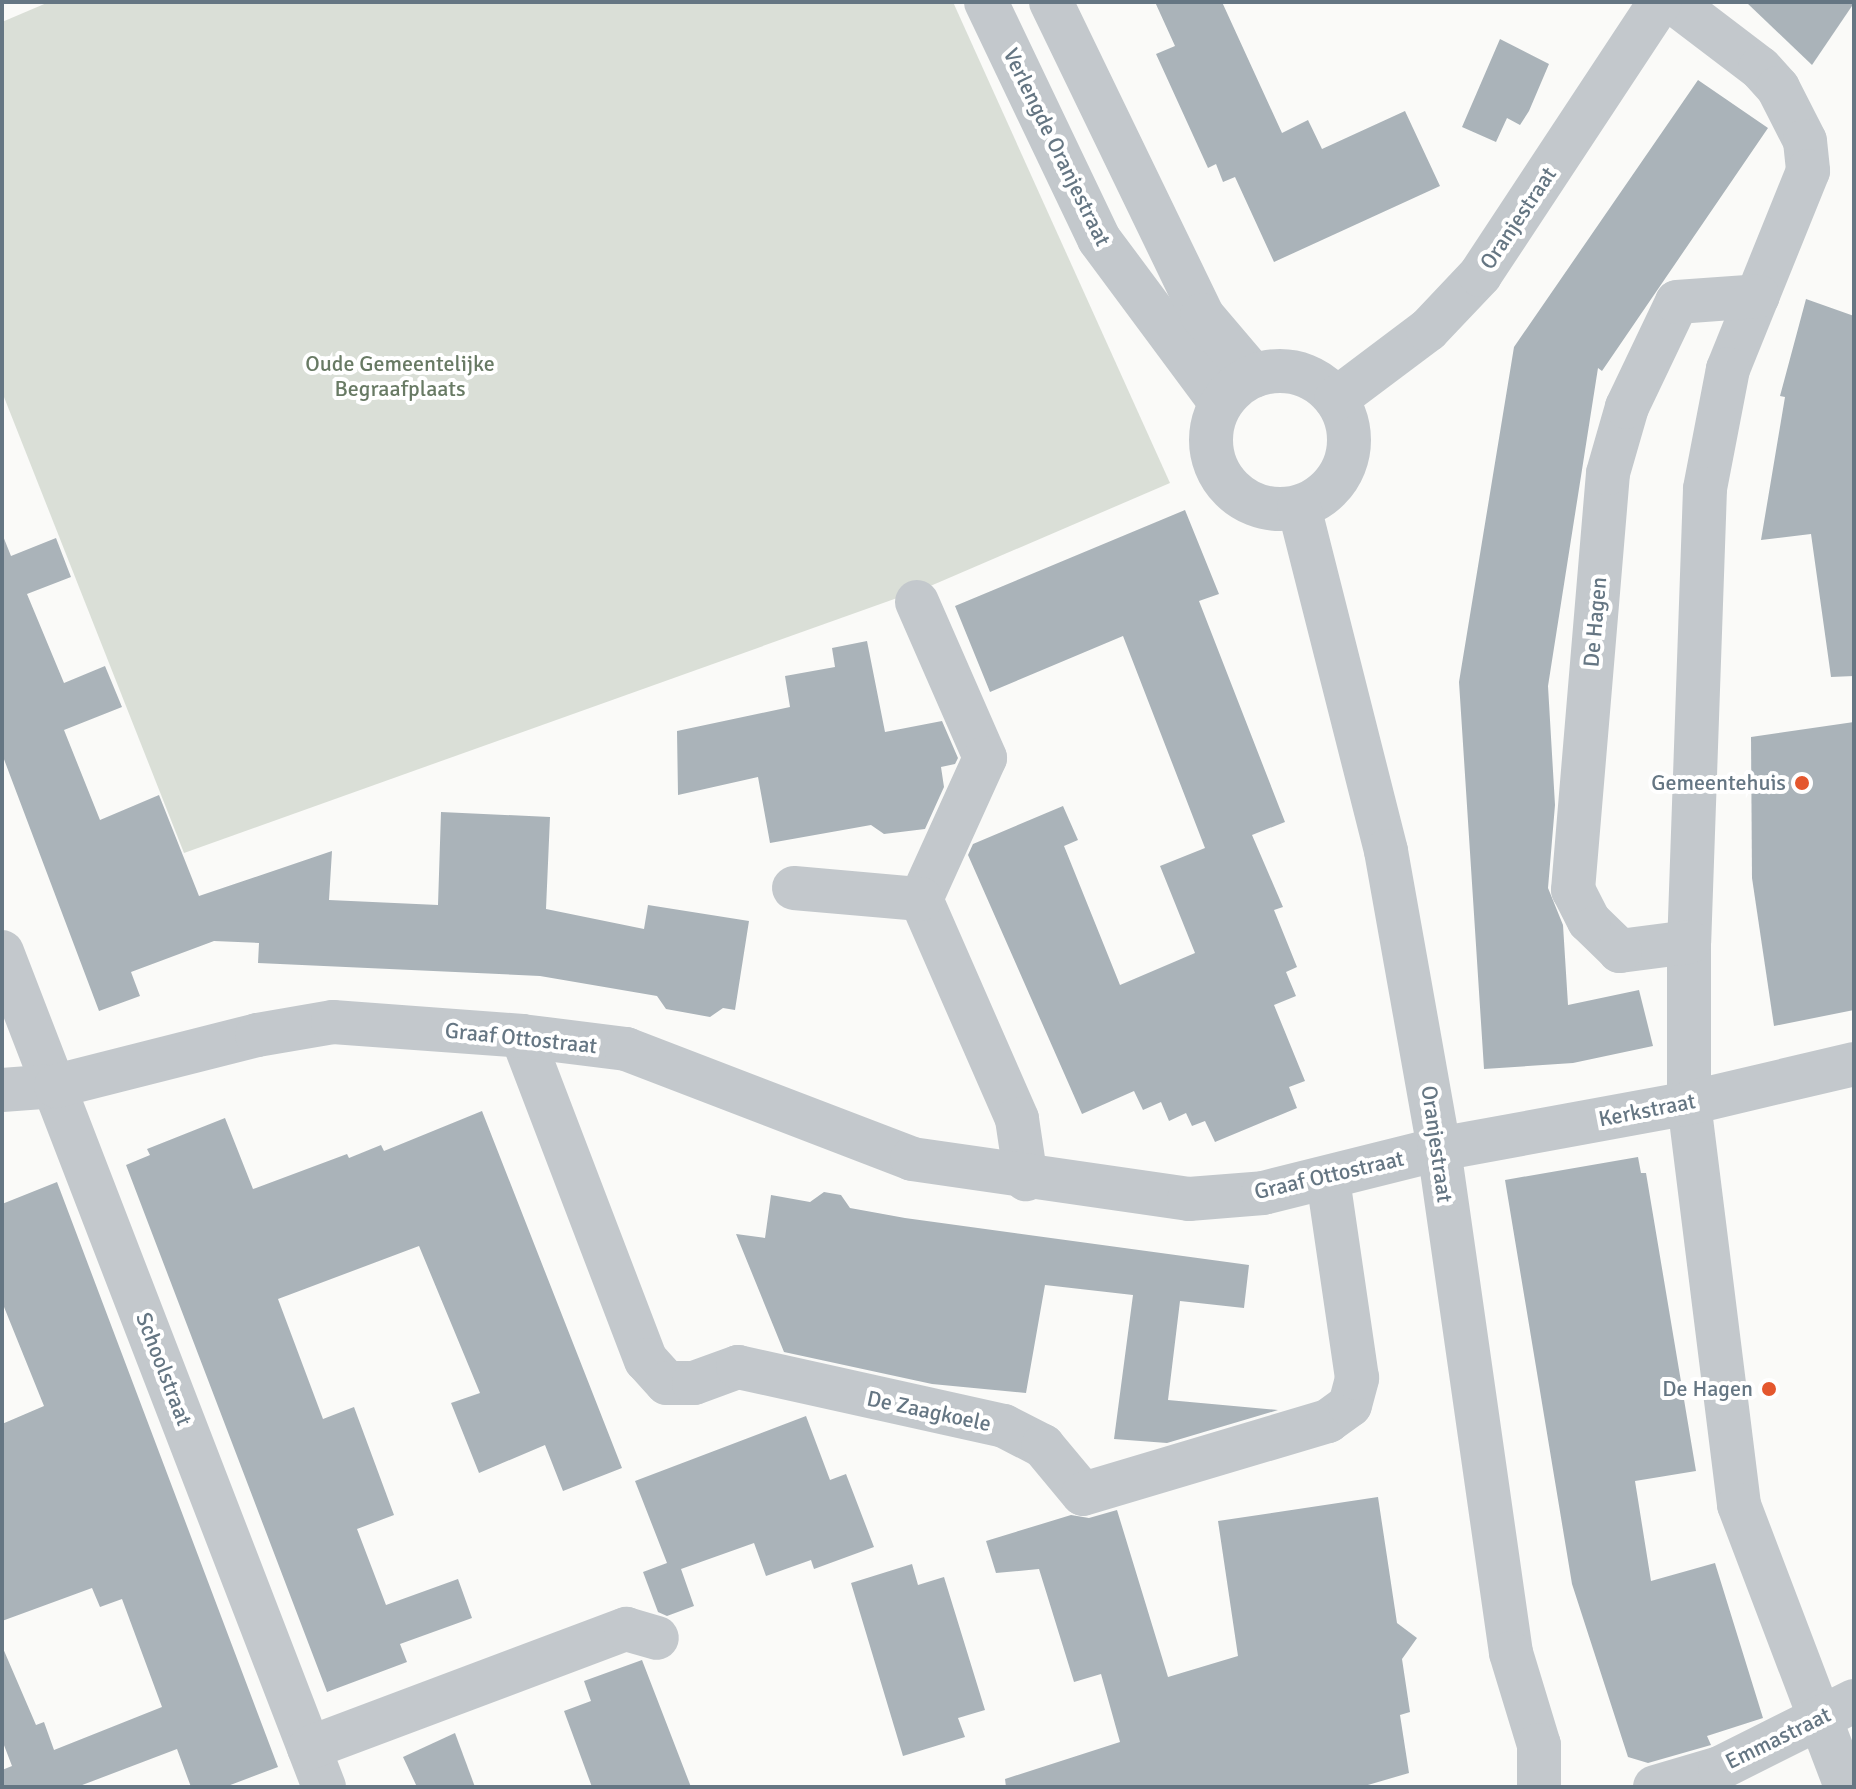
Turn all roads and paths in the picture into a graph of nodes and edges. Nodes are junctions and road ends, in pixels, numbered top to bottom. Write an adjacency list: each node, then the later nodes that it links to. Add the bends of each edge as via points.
1 (986, 2): 6 (street, Verlengde Oranjestraat, via 1099,239)
2 (1051, 2): 6 (street)
3 (1660, 2): 7 (street, Oranjestraat, via 1480,275 1428,330)
4 (1673, 2): 5 (street, via 1760,68 1778,88 1805,141 1808,171)
5 (1758, 296): 12 (street, via 1728,369 1705,489); 12 (street, De Hagen, via 1677,302 1627,407 1608,473 1573,890 1589,921 1620,951)
6 (1238, 389): 7 (street, via 1290,371 1323,386); 8 (street, via 1211,428 1212,456 1224,482 1258,505)
7 (1336, 399): 8 (street, via 1348,430 1345,462 1327,490)
8 (1299, 507): 19 (street, Oranjestraat, via 1386,851)
9 (917, 602): 11 (street, via 985,758)
10 (794, 888): 11 (street)
11 (921, 899): 21 (street, via 1017,1119)
12 (1689, 942): 18 (street)
13 (2, 952): 16 (street, Schoolstraat)
14 (522, 1036): 16 (street, Graaf Ottostraat, via 333,1022 257,1035); 20 (street, De Zaagkoele, via 646,1360 667,1383 694,1383 738,1367 1004,1426 1043,1446 1083,1494 1328,1421 1350,1405 1357,1378); 21 (street, Graaf Ottostraat, via 626,1049 912,1159)
15 (1854, 1064): 18 (street, Kerkstraat)
16 (56, 1086): 17 (street, Graaf Ottostraat); 24 (street, Schoolstraat)
17 (2, 1090)
18 (1689, 1103): 19 (street, Kerkstraat); 23 (street, via 1739,1505)
19 (1439, 1149): 20 (street, Graaf Ottostraat); 25 (street, Oranjestraat, via 1511,1653 1539,1745)
20 (1328, 1178): 21 (street, Graaf Ottostraat, via 1263,1193 1189,1199)
21 (1026, 1179)
22 (657, 1638): 24 (street, via 626,1629)
23 (1835, 1710): 26 (street, Emmastraat, via 1720,1768); 27 (street)
24 (317, 1768)
25 (1539, 1787)
26 (1655, 1787)
27 (1846, 1787)

